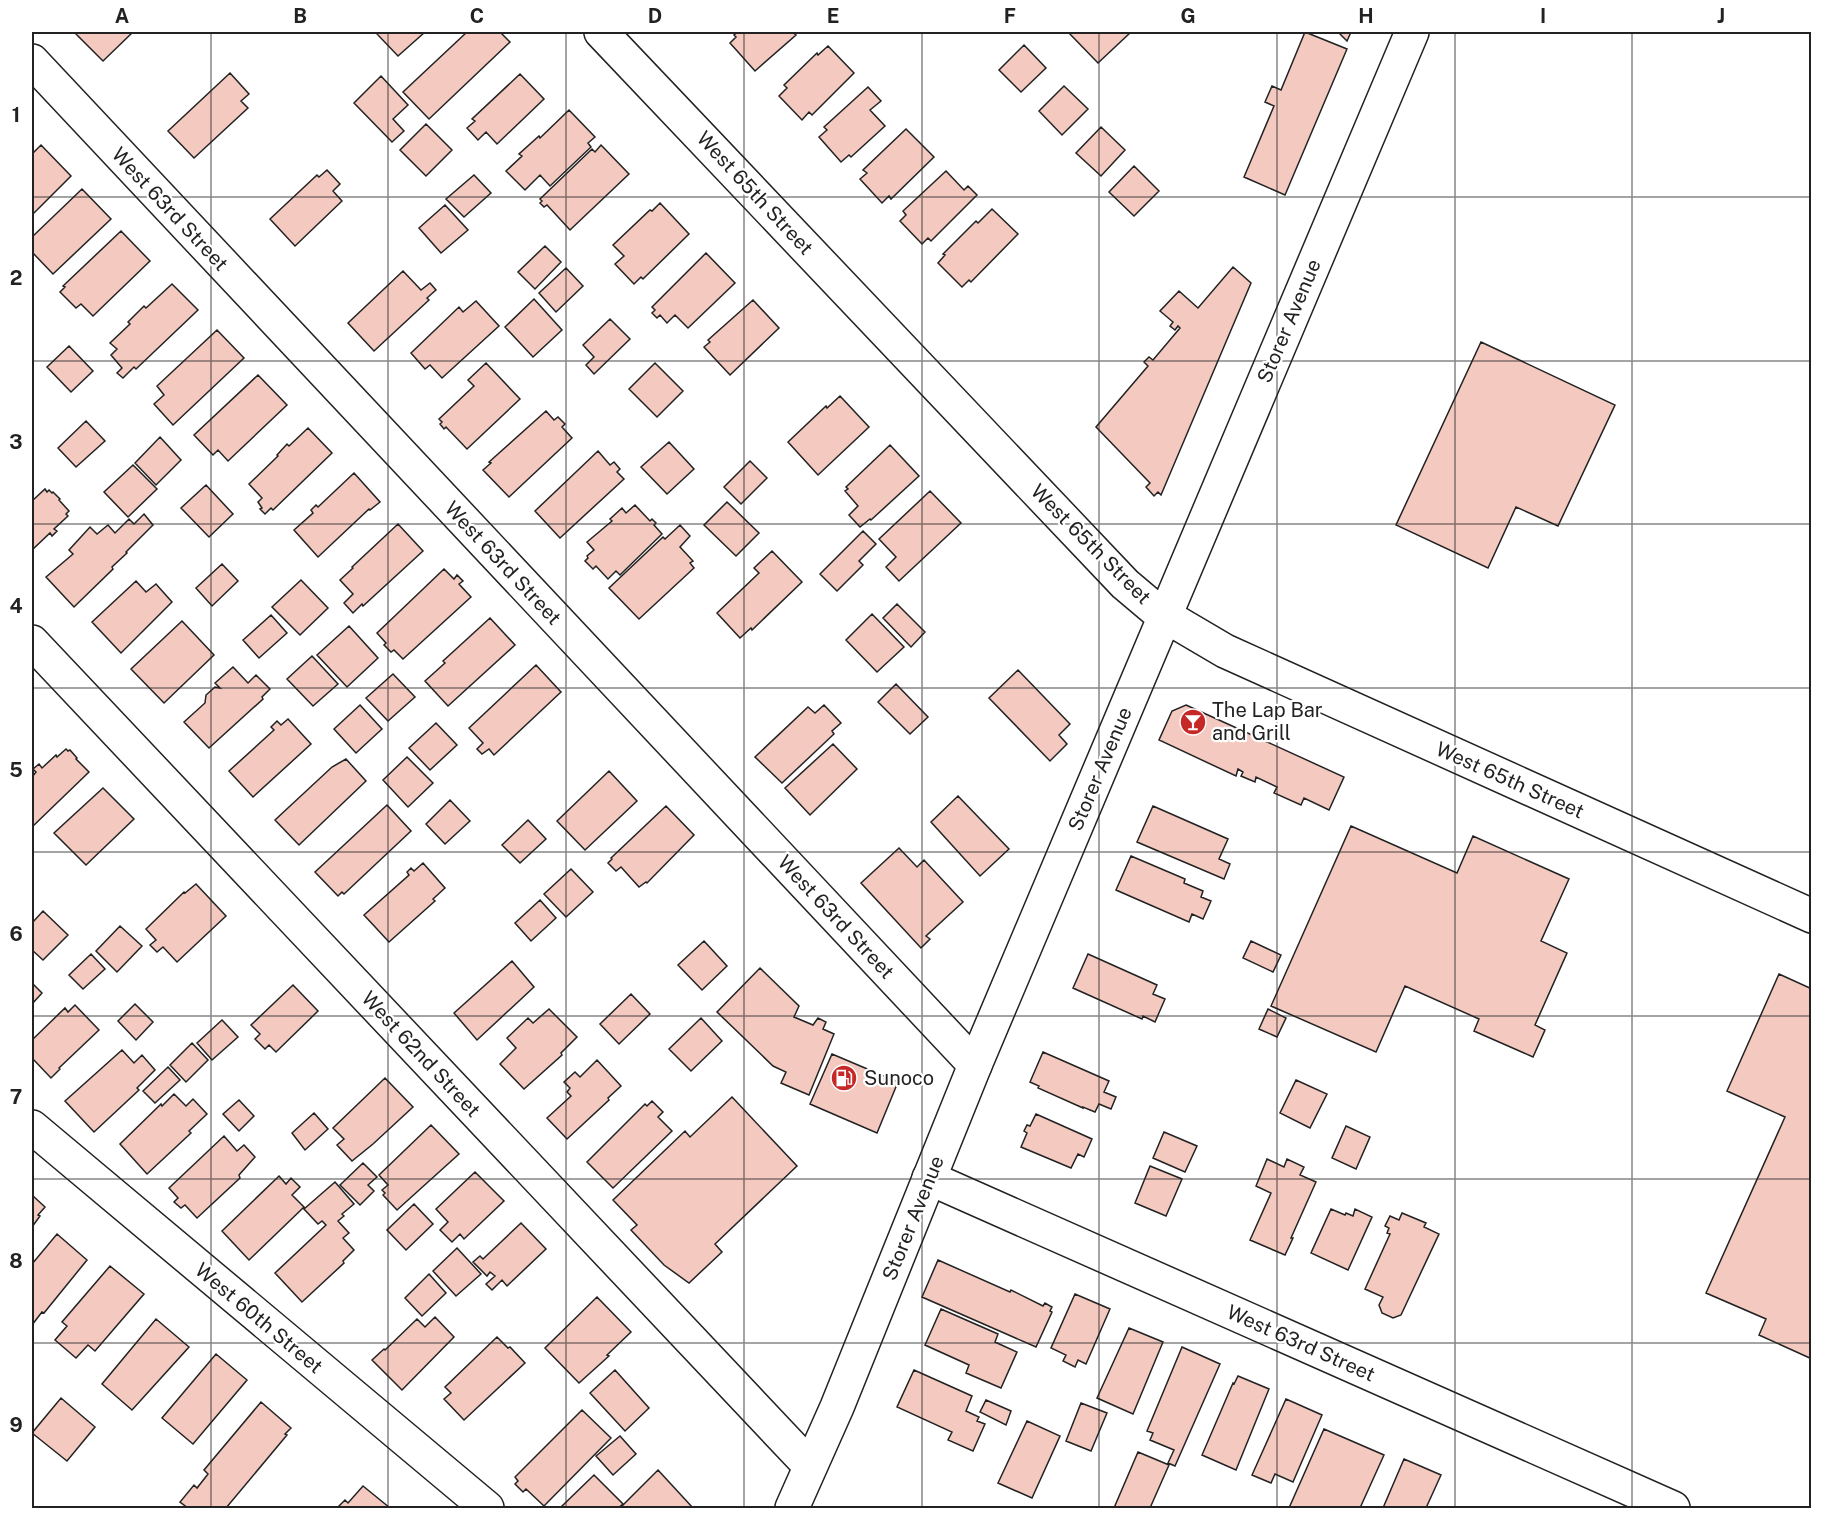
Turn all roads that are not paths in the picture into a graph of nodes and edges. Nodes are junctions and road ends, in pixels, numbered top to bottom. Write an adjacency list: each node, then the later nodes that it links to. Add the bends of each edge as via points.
1 (601, 32): 4 (street, West 65th Street, via 1125,584)
2 (1412, 32): 4 (street, Storer Avenue)
3 (32, 61): 7 (street, West 63rd Street)
4 (1165, 615): 6 (street, West 65th Street, via 1225,651); 7 (street, Storer Avenue)
5 (32, 642): 10 (street, West 62nd Street)
6 (1812, 916)
7 (975, 1065): 9 (street, Storer Avenue)
8 (32, 1127): 11 (street, West 60th Street)
9 (929, 1178): 10 (street, Storer Avenue); 13 (street, West 63rd Street)
10 (810, 1466): 12 (street, Storer Avenue)
11 (487, 1509)
12 (792, 1509)
13 (1673, 1509)

